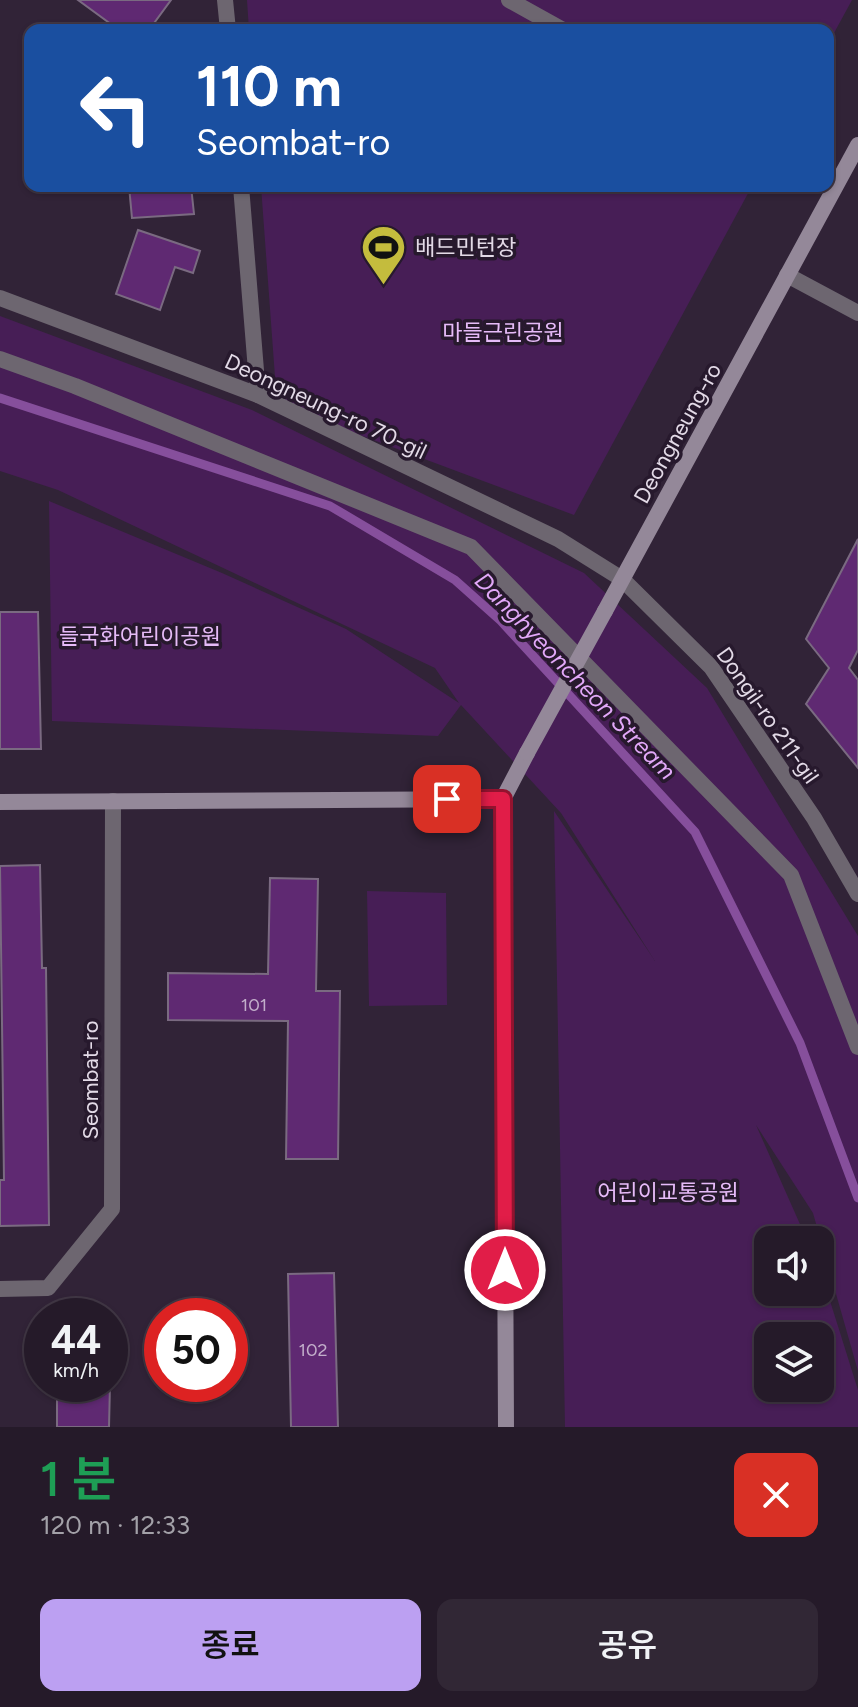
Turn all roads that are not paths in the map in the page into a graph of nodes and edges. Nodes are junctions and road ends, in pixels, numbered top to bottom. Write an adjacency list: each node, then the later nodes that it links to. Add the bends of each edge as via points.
1 (225, 0): 3 (street)
2 (509, 0): 4 (street)
3 (227, 24)
4 (552, 24)
5 (858, 145): 6 (main road, Deongneung-ro)
6 (834, 182)
7 (241, 192): 13 (street)
8 (828, 192): 9 (main road, Deongneung-ro)
9 (787, 275): 11 (street); 14 (main road, Deongneung-ro)
10 (0, 298): 13 (street, Deongneung-ro 70-gil)
11 (858, 313)
12 (0, 359): 19 (street, via 471,547 791,875)
13 (258, 395): 14 (street, Deongneung-ro 70-gil, via 558,539)
14 (622, 579): 15 (main road, Deongneung-ro, bridge); 18 (street, Dongil-ro 211-gil, via 711,667 814,818)
15 (503, 799): 16 (main road); 21 (main road)
16 (113, 801): 17 (main road); 20 (street, Seombat-ro, via 112,1209 48,1288)
17 (0, 802)
18 (858, 894)
19 (858, 1047)
20 (0, 1289)
21 (506, 1427)

